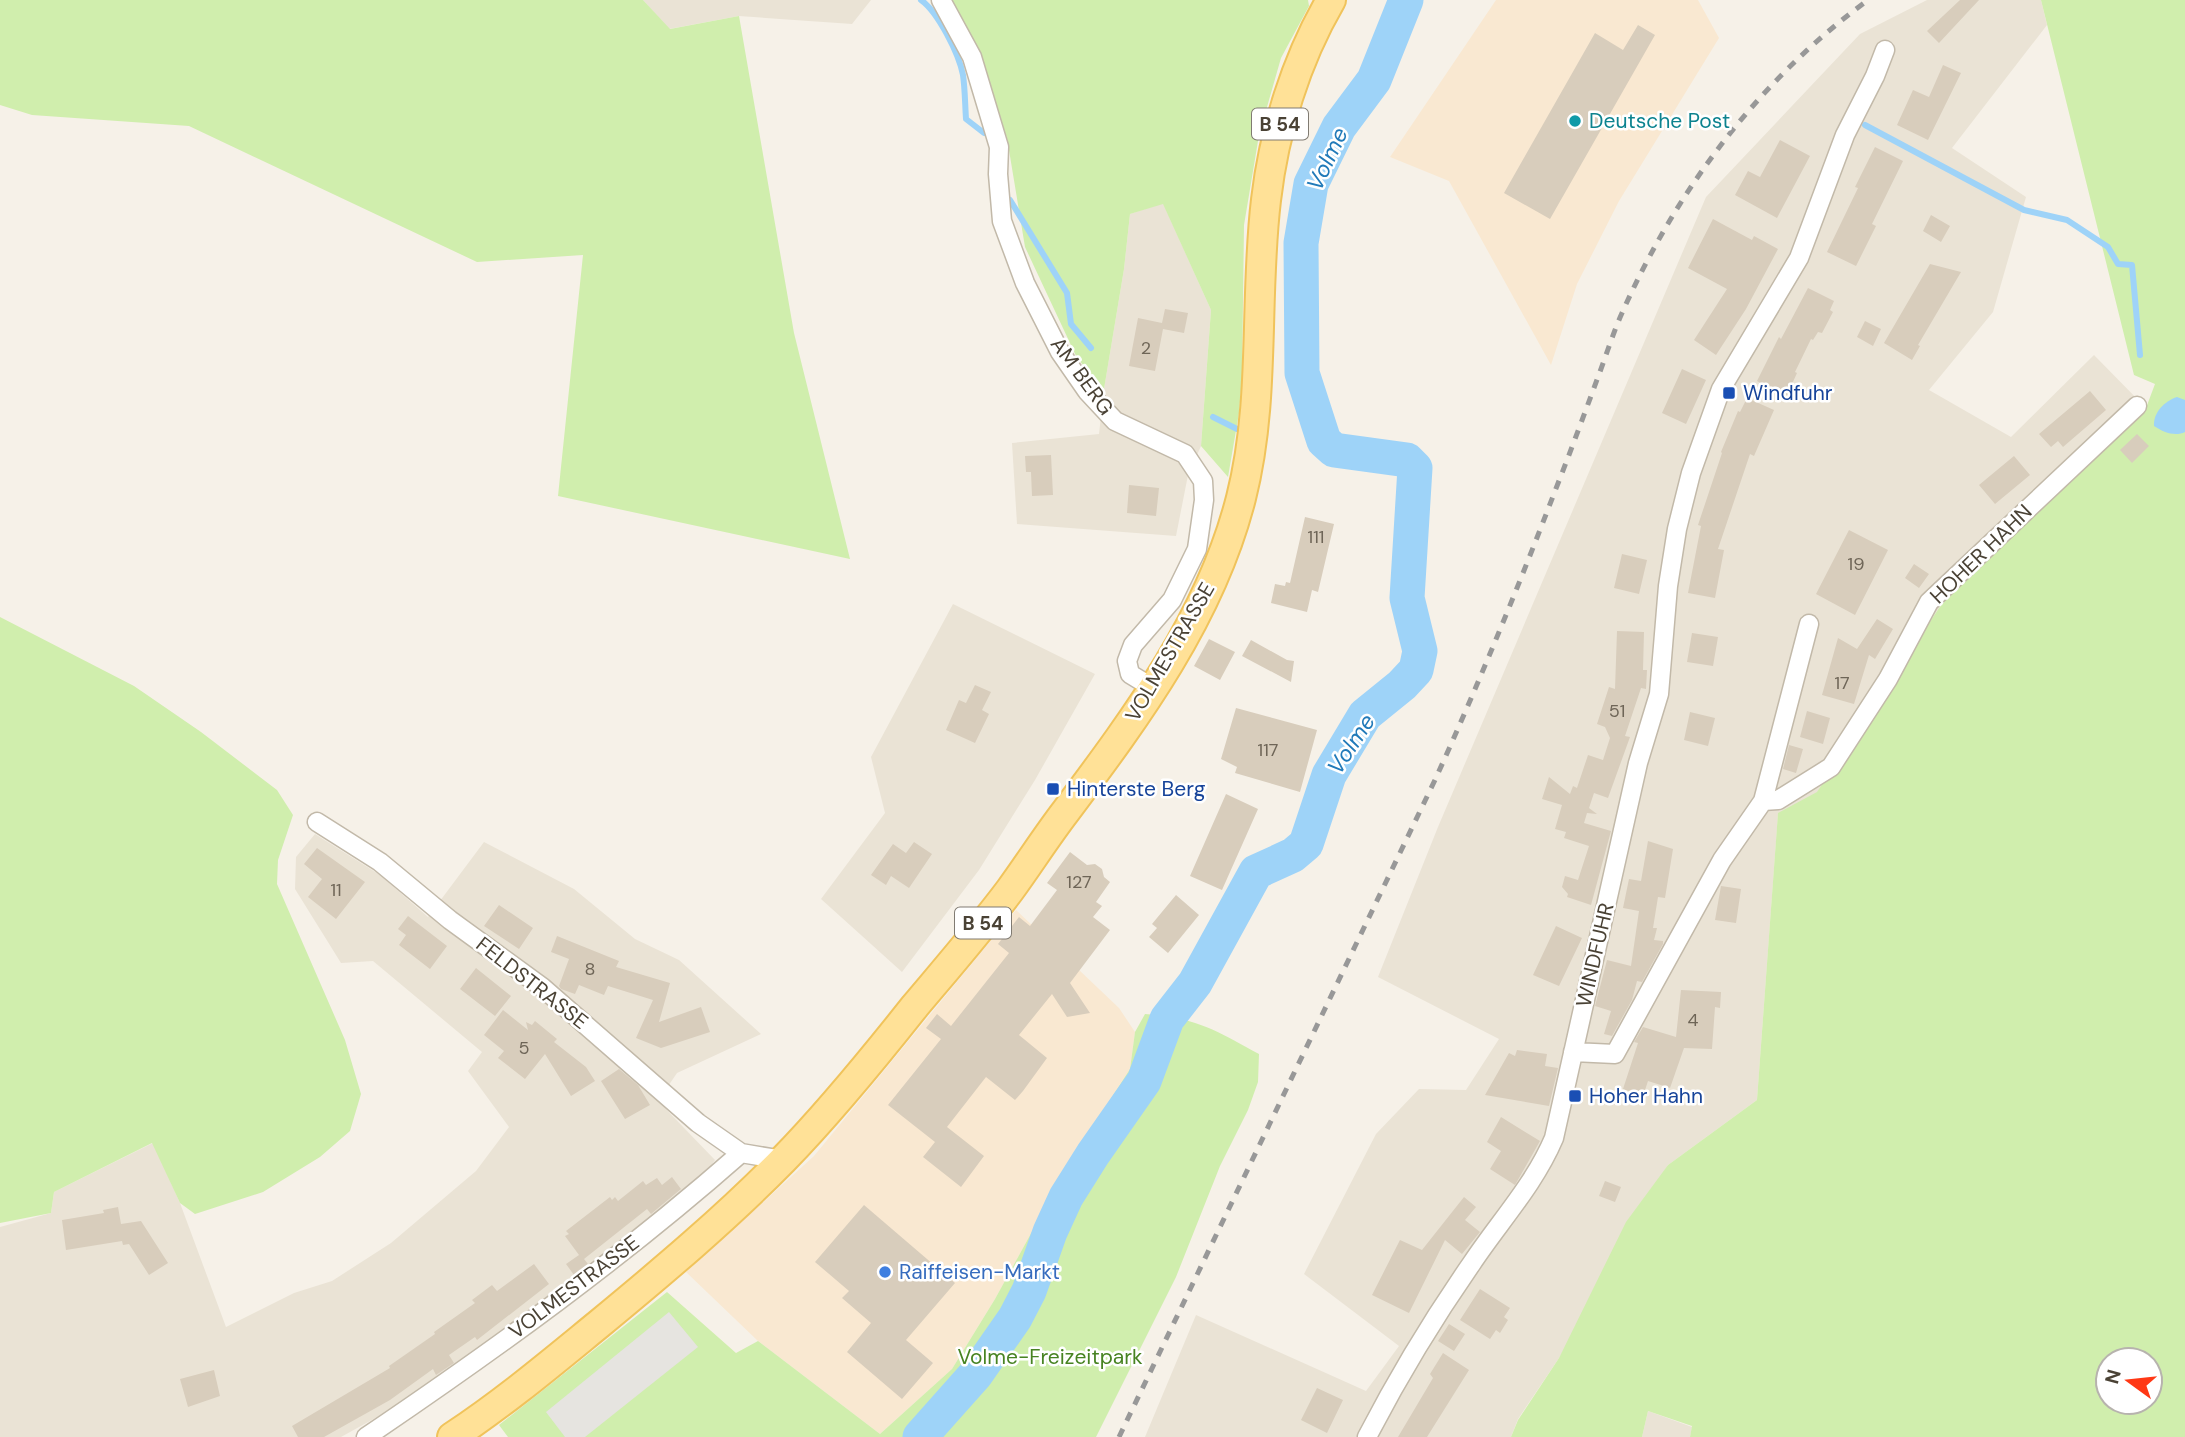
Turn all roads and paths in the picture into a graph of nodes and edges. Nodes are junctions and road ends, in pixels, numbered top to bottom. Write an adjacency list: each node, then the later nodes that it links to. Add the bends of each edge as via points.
1 (941, 0): 6 (street, AM BERG, via 972,57 999,147 1002,221 1025,283 1060,352 1115,421 1185,454 1203,481 1205,500 1197,549 1171,600 1133,645 1127,661 1130,674)
2 (1331, 0): 6 (main road, VOLMESTRASSE / B 54, via 1290,94 1274,149 1266,200 1257,387 1242,494 1201,607)
3 (1885, 50): 9 (street, WINDFUHR, via 1845,135 1799,258 1721,389 1691,472 1668,586 1659,694 1638,763)
4 (2137, 406): 7 (street, HOHER HAHN, via 1929,602 1888,679 1831,767 1778,800)
5 (1809, 624): 7 (street)
6 (1153, 688): 11 (main road, VOLMESTRASSE / B 54, via 1009,891)
7 (1763, 801): 9 (street, via 1722,860 1615,1054)
8 (317, 822): 10 (street, FELDSTRASSE, via 380,862 542,987 698,1123)
9 (1573, 1052): 14 (street, WINDFUHR, via 1559,1123 1546,1158 1400,1373)
10 (741, 1153): 11 (street); 12 (street, VOLMESTRASSE, via 580,1285)
11 (783, 1160): 13 (main road, VOLMESTRASSE / B 54, via 661,1273 502,1405)
12 (366, 1437)
13 (452, 1437)
14 (1367, 1437)

